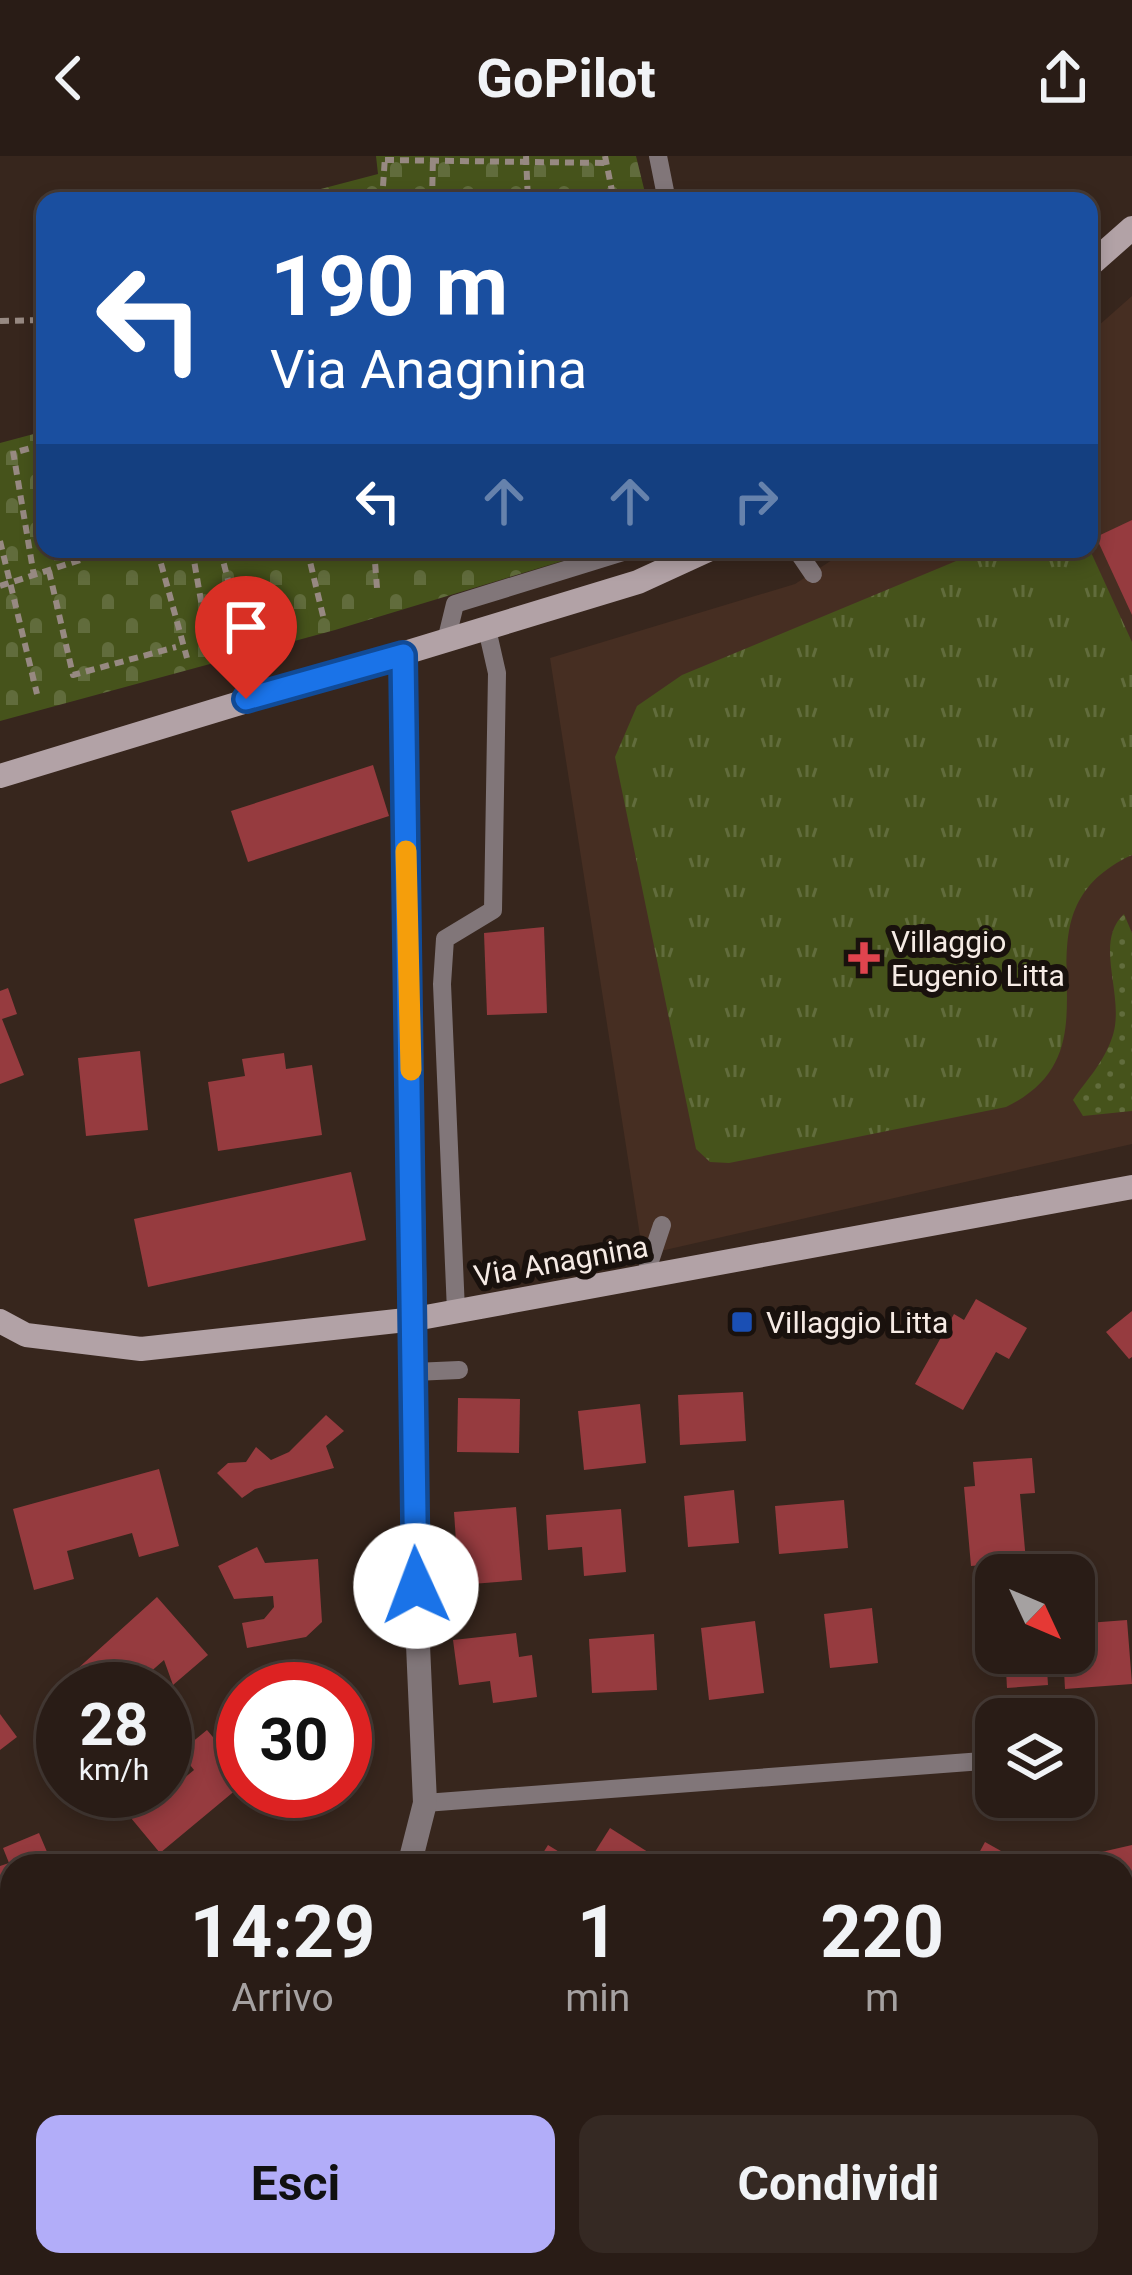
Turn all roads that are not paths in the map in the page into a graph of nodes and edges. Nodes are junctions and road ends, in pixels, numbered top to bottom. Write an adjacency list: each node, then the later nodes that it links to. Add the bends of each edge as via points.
1 (658, 156): 2 (lane)
2 (665, 192)
3 (1132, 229): 4 (main road)
4 (1098, 258)
5 (604, 558): 10 (lane, via 455,604)
6 (690, 558): 9 (main road)
7 (802, 558): 8 (lane)
8 (813, 574)
9 (487, 628): 10 (main road); 16 (lane, via 497,673 493,910 445,939 442,984)
10 (446, 641): 11 (main road)
11 (403, 655): 12 (main road); 17 (street)
12 (0, 776)
13 (1132, 1187): 15 (main road, Via Anagnina)
14 (662, 1225): 15 (lane)
15 (645, 1276): 16 (main road, Via Anagnina)
16 (455, 1311): 17 (main road, Via Anagnina)
17 (416, 1319): 18 (main road, Via Anagnina, via 141,1349 26,1335); 20 (street)
18 (0, 1321)
19 (459, 1370): 20 (lane)
20 (414, 1372): 24 (street)
21 (975, 1761): 22 (lane)
22 (905, 1763): 23 (lane); 24 (lane)
23 (904, 1784)
24 (425, 1803): 25 (street)
25 (412, 1854)

